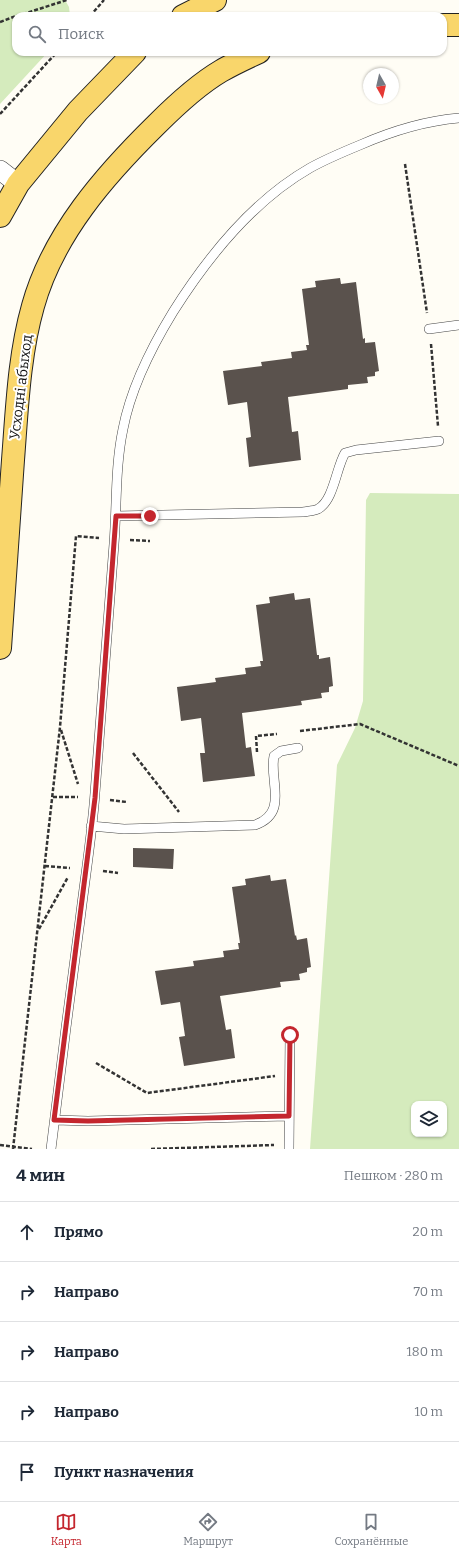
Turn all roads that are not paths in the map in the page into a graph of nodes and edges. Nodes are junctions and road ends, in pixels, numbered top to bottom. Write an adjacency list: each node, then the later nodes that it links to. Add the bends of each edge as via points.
1 (215, 0): 2 (main road)
2 (191, 12)
3 (447, 25): 4 (main road)
4 (459, 25)
5 (131, 56): 9 (main road, via 78,111)
6 (250, 56): 15 (main road, Усходні абыход, via 220,71 177,104 137,144 100,184 70,226 49,264 33,304 24,344 15,430)
7 (459, 118): 14 (lane, via 411,126 380,136 309,169 282,187 249,216 218,251 160,333 135,389 120,447)
8 (0, 170): 9 (street)
9 (18, 184): 10 (main road)
10 (0, 216)
11 (459, 325): 12 (lane)
12 (429, 329)
13 (439, 441): 14 (lane, via 345,453 340,461 329,498 319,508 303,512)
14 (116, 516): 17 (lane)
15 (0, 648)
16 (298, 748): 17 (lane, via 281,751 274,756 276,803 263,822 255,825 124,829)
17 (91, 826): 20 (lane)
18 (290, 1035): 19 (lane)
19 (289, 1116): 20 (lane); 21 (lane)
20 (54, 1120): 22 (lane)
21 (289, 1147)
22 (51, 1149)

